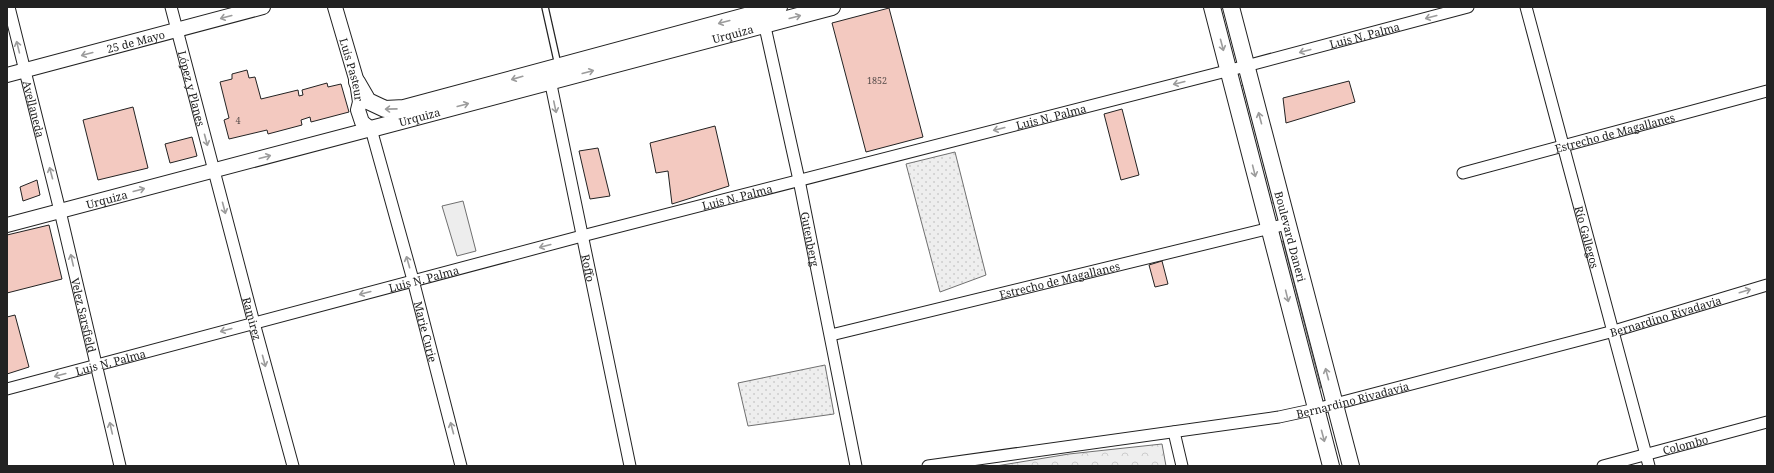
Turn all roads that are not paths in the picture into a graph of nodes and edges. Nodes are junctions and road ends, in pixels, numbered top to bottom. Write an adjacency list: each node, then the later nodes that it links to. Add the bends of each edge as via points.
1 (9, 7): 15 (street, Avellaneda, one-way to 1)
2 (171, 7): 13 (street, López y Planes)
3 (263, 7): 13 (street, 25 de Mayo, one-way to 13)
4 (335, 7): 19 (street, Luis Pasteur)
5 (545, 7): 17 (lane)
6 (779, 7): 12 (main road, Urquiza)
7 (832, 7): 12 (main road, Urquiza, one-way to 7)
8 (1212, 7): 16 (main road, Boulevard Daneri, one-way to 16)
9 (1231, 7): 14 (main road, Boulevard Daneri)
10 (1468, 7): 14 (street, Luis N. Palma, one-way to 14)
11 (1526, 7): 22 (street, Río Gallegos)
12 (763, 18): 17 (main road, Urquiza); 25 (street, Gutenberg)
13 (177, 30): 15 (street, 25 de Mayo, one-way to 15); 23 (street, López y Planes, one-way to 23)
14 (1246, 66): 16 (street, Luis N. Palma); 27 (main road, Boulevard Daneri, one-way to 14)
15 (24, 71): 18 (street, 25 de Mayo); 26 (street, Avellaneda, one-way to 15)
16 (1228, 71): 25 (street, Luis N. Palma, one-way to 25); 29 (main road, Boulevard Daneri, one-way to 29)
17 (554, 74): 19 (main road, Urquiza, one-way to 19, via 404,108 385,109 368,101); 21 (main road, Urquiza, one-way to 17); 30 (street, Roffo, one-way to 30)
18 (7, 75)
19 (357, 82): 21 (street, Luis Pasteur, via 360,102 358,110 362,122)
20 (1767, 91): 22 (street, Estrecho de Magallanes)
21 (371, 129): 23 (street, Urquiza, one-way to 21); 31 (street, Marie Curie, one-way to 21)
22 (1563, 146): 24 (street, Estrecho de Magallanes); 34 (street, Río Gallegos)
23 (214, 170): 26 (street, Urquiza, one-way to 23); 33 (street, Ramirez, one-way to 33)
24 (1463, 174)
25 (798, 180): 30 (street, Luis N. Palma); 35 (street, Gutenberg)
26 (60, 211): 28 (street, Urquiza); 36 (street, Velez Sarsfield, one-way to 26)
27 (1287, 224): 29 (street, Estrecho de Magallanes); 38 (main road, Boulevard Daneri, one-way to 27)
28 (7, 225)
29 (1269, 228): 35 (street, Estrecho de Magallanes); 39 (main road, Boulevard Daneri, one-way to 39)
30 (582, 236): 31 (street, Luis N. Palma, one-way to 31); 46 (street, Roffo)
31 (413, 280): 33 (street, Luis N. Palma, one-way to 33); 45 (street, Marie Curie, one-way to 31)
32 (1767, 285): 34 (street, Bernardino Rivadavia, one-way to 32)
33 (254, 323): 36 (street, Luis N. Palma, one-way to 36); 44 (street, Ramirez, one-way to 44)
34 (1614, 331): 38 (street, Bernardino Rivadavia); 42 (street, Río Gallegos)
35 (830, 335): 47 (street, Gutenberg)
36 (96, 365): 37 (street, Luis N. Palma, one-way to 37); 43 (street, Velez Sarsfield, one-way to 36)
37 (7, 389)
38 (1335, 404): 39 (street, Bernardino Rivadavia); 51 (main road, Boulevard Daneri)
39 (1316, 409): 41 (street, Bernardino Rivadavia); 50 (main road, Boulevard Daneri, one-way to 50)
40 (1767, 422): 42 (street, Colombo)
41 (1174, 432): 48 (street, Bernardino Rivadavia); 49 (street)
42 (1648, 461): 52 (street, Colombo)
43 (120, 466)
44 (293, 466)
45 (462, 466)
46 (630, 466)
47 (856, 466)
48 (928, 466)
49 (1182, 466)
50 (1331, 466)
51 (1351, 466)
52 (1603, 466)

